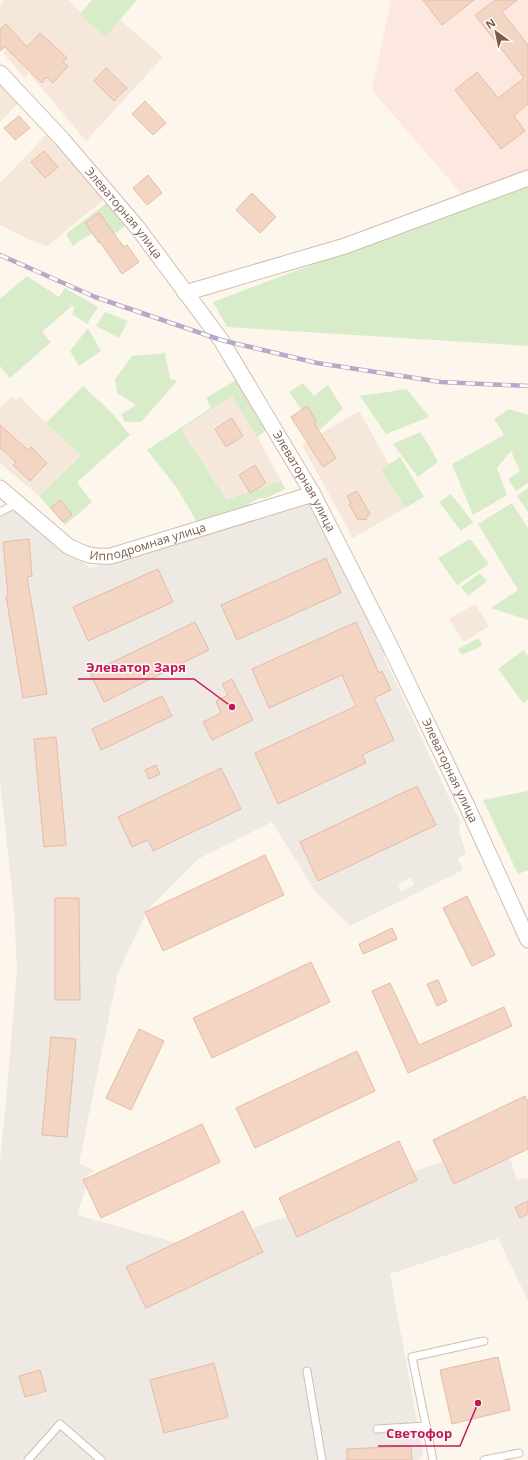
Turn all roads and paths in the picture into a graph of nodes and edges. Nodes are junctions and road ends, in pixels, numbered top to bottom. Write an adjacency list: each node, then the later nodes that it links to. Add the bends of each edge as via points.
1 (0, 73): 3 (street, Элеваторная улица, via 62,139 137,227)
2 (528, 178): 3 (street, via 345,246)
3 (185, 293): 5 (street, Элеваторная улица, via 221,340)
4 (0, 488): 6 (street, Ипподромная улица)
5 (313, 494): 6 (street, Ипподромная улица, via 111,556 94,557 68,546); 8 (street, Элеваторная улица, via 400,667)
6 (18, 503): 7 (lane)
7 (0, 512)
8 (528, 940)
9 (484, 1341): 11 (lane, via 412,1357)
10 (307, 1372): 16 (lane)
11 (426, 1426): 12 (lane); 17 (lane)
12 (377, 1429)
13 (519, 1453): 18 (lane)
14 (28, 1460): 15 (lane, via 60,1424)
15 (101, 1460)
16 (322, 1460)
17 (433, 1460)
18 (484, 1460)

